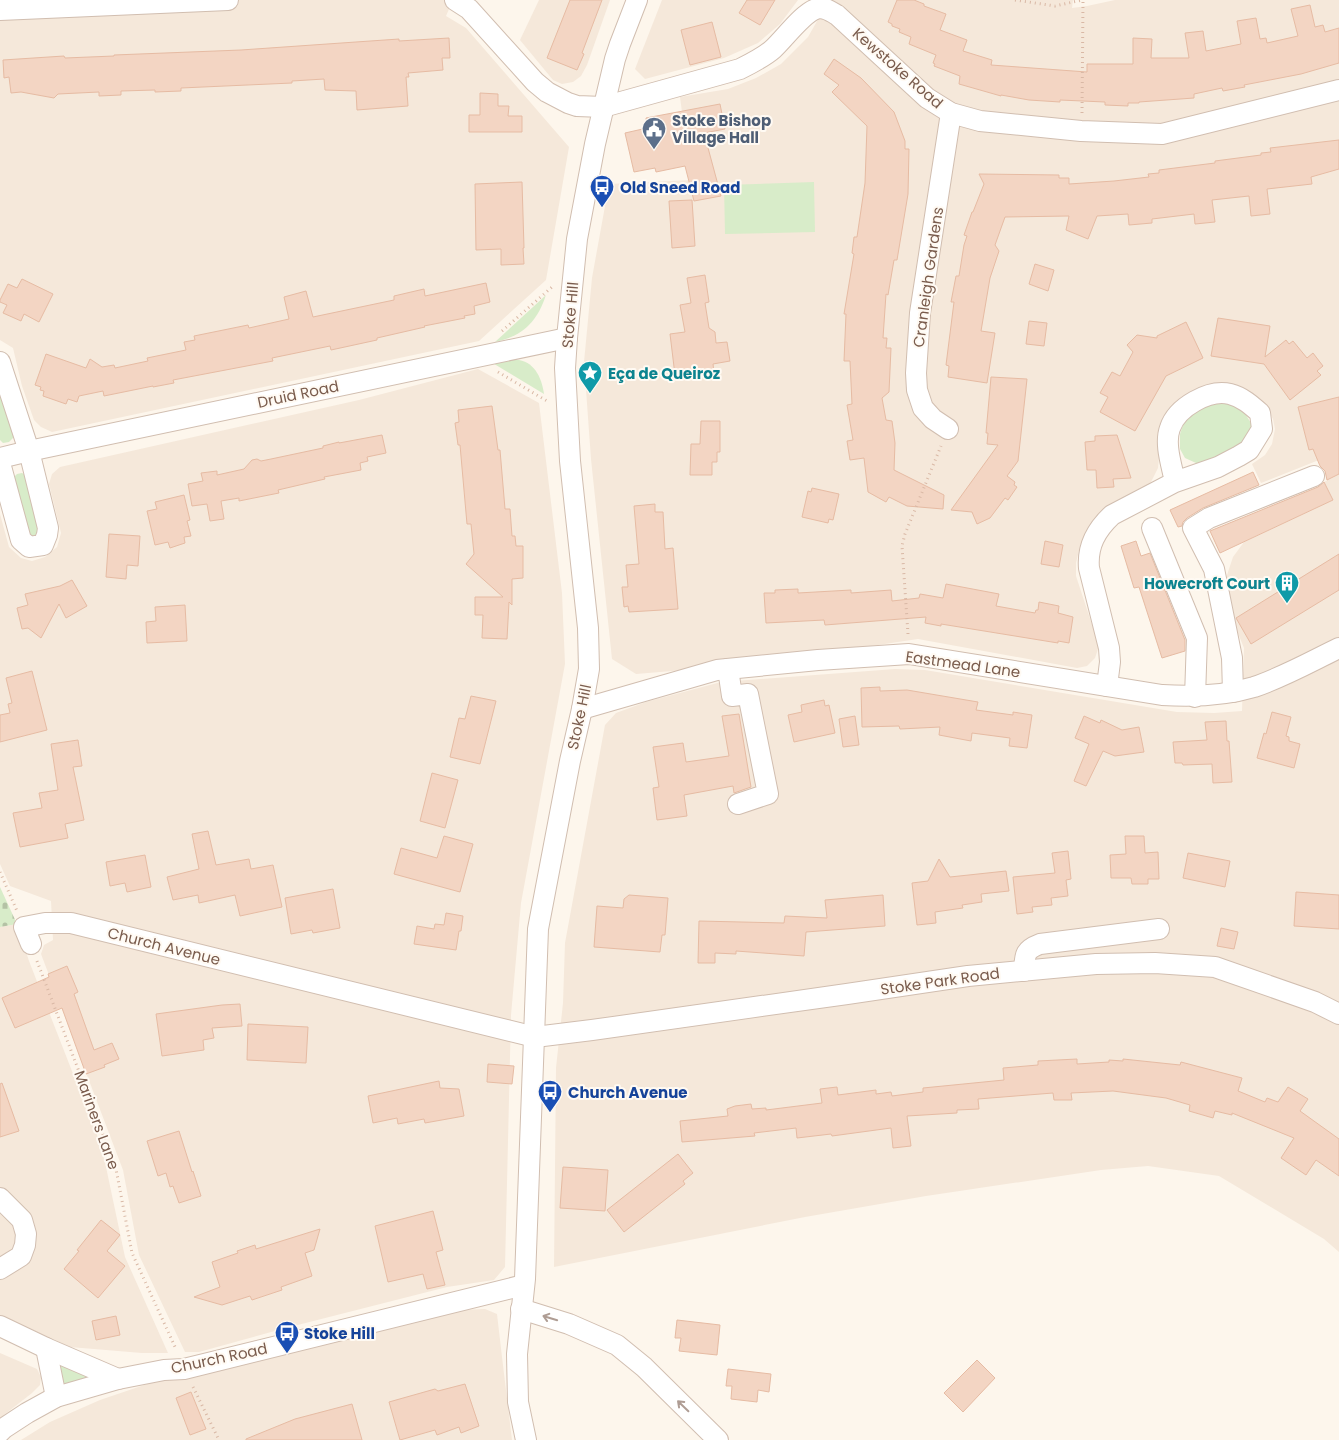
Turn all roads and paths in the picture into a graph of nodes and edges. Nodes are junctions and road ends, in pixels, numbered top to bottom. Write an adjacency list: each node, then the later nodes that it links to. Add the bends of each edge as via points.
1 (228, 0): 7 (street)
2 (454, 0): 9 (street, via 469,9 547,92 577,106)
3 (1015, 0): 4 (path, via 1055,6)
4 (1083, 0): 11 (path)
5 (634, 1): 9 (street, Stoke Hill)
6 (817, 4): 9 (street, Kewstoke Road, via 772,50 740,69); 10 (street, Kewstoke Road, via 837,15 927,98)
7 (0, 10)
8 (1339, 90): 11 (street, Kewstoke Road, via 1162,134)
9 (603, 107): 12 (street, Stoke Hill, via 577,239)
10 (951, 113): 11 (street, Kewstoke Road, via 980,121); 14 (street, Cranleigh Gardens, via 920,313 916,373 923,408 933,420)
11 (1082, 131)
12 (567, 338): 15 (street, Druid Road); 27 (street, Stoke Hill, via 565,368 570,460 588,628 589,669)
13 (0, 362): 15 (street)
14 (948, 429): 22 (path, via 902,546)
15 (29, 451): 16 (street, Druid Road); 17 (street, via 48,528 43,545 29,547 21,540)
16 (0, 458)
17 (0, 463)
18 (1314, 476): 25 (street, via 1209,518 1193,528 1214,569 1232,658)
19 (1175, 482): 19 (street, via 1218,467 1249,450 1262,429 1260,413 1245,400 1230,394 1212,394 1196,400 1176,415 1169,429); 24 (street, via 1112,515 1090,546 1089,568 1109,648)
20 (1152, 528): 26 (street, via 1196,638)
21 (1339, 648): 25 (street, Eastmead Lane, via 1277,678)
22 (909, 654): 23 (street, Eastmead Lane); 24 (street, Eastmead Lane)
23 (728, 669): 27 (street, Eastmead Lane); 28 (street, via 732,696 748,694 768,794)
24 (1107, 686): 26 (street, Eastmead Lane)
25 (1233, 692): 26 (street, Eastmead Lane)
26 (1195, 697)
27 (582, 709): 34 (street, Stoke Hill, via 538,929)
28 (738, 804)
29 (0, 872): 31 (path, Mariners Lane)
30 (1159, 929): 32 (street, via 1040,944 1030,948 1025,955)
31 (28, 936): 34 (street, Church Avenue, via 46,923 71,923); 41 (path, Mariners Lane, via 116,1170 132,1253)
32 (1024, 971): 33 (street, Stoke Park Road, via 1096,964 1215,967 1315,1002); 34 (street, Stoke Park Road, via 968,976)
33 (1339, 1014)
34 (535, 1037): 37 (street, Stoke Hill)
35 (0, 1198): 36 (street, via 22,1220 26,1234 21,1256)
36 (0, 1269)
37 (524, 1285): 38 (street, Stoke Hill); 41 (street, Church Road)
38 (521, 1309): 46 (street, Stoke Hill, via 517,1354 518,1402); 47 (street, one-way to 38, via 617,1345 569,1324)
39 (0, 1326): 40 (street)
40 (46, 1348): 42 (street); 43 (street)
41 (184, 1369): 42 (street, Church Road); 45 (path, Mariners Lane)
42 (118, 1379): 43 (street, Church Road)
43 (56, 1397): 44 (street, Church Road)
44 (0, 1432)
45 (219, 1440)
46 (526, 1440)
47 (718, 1440)

